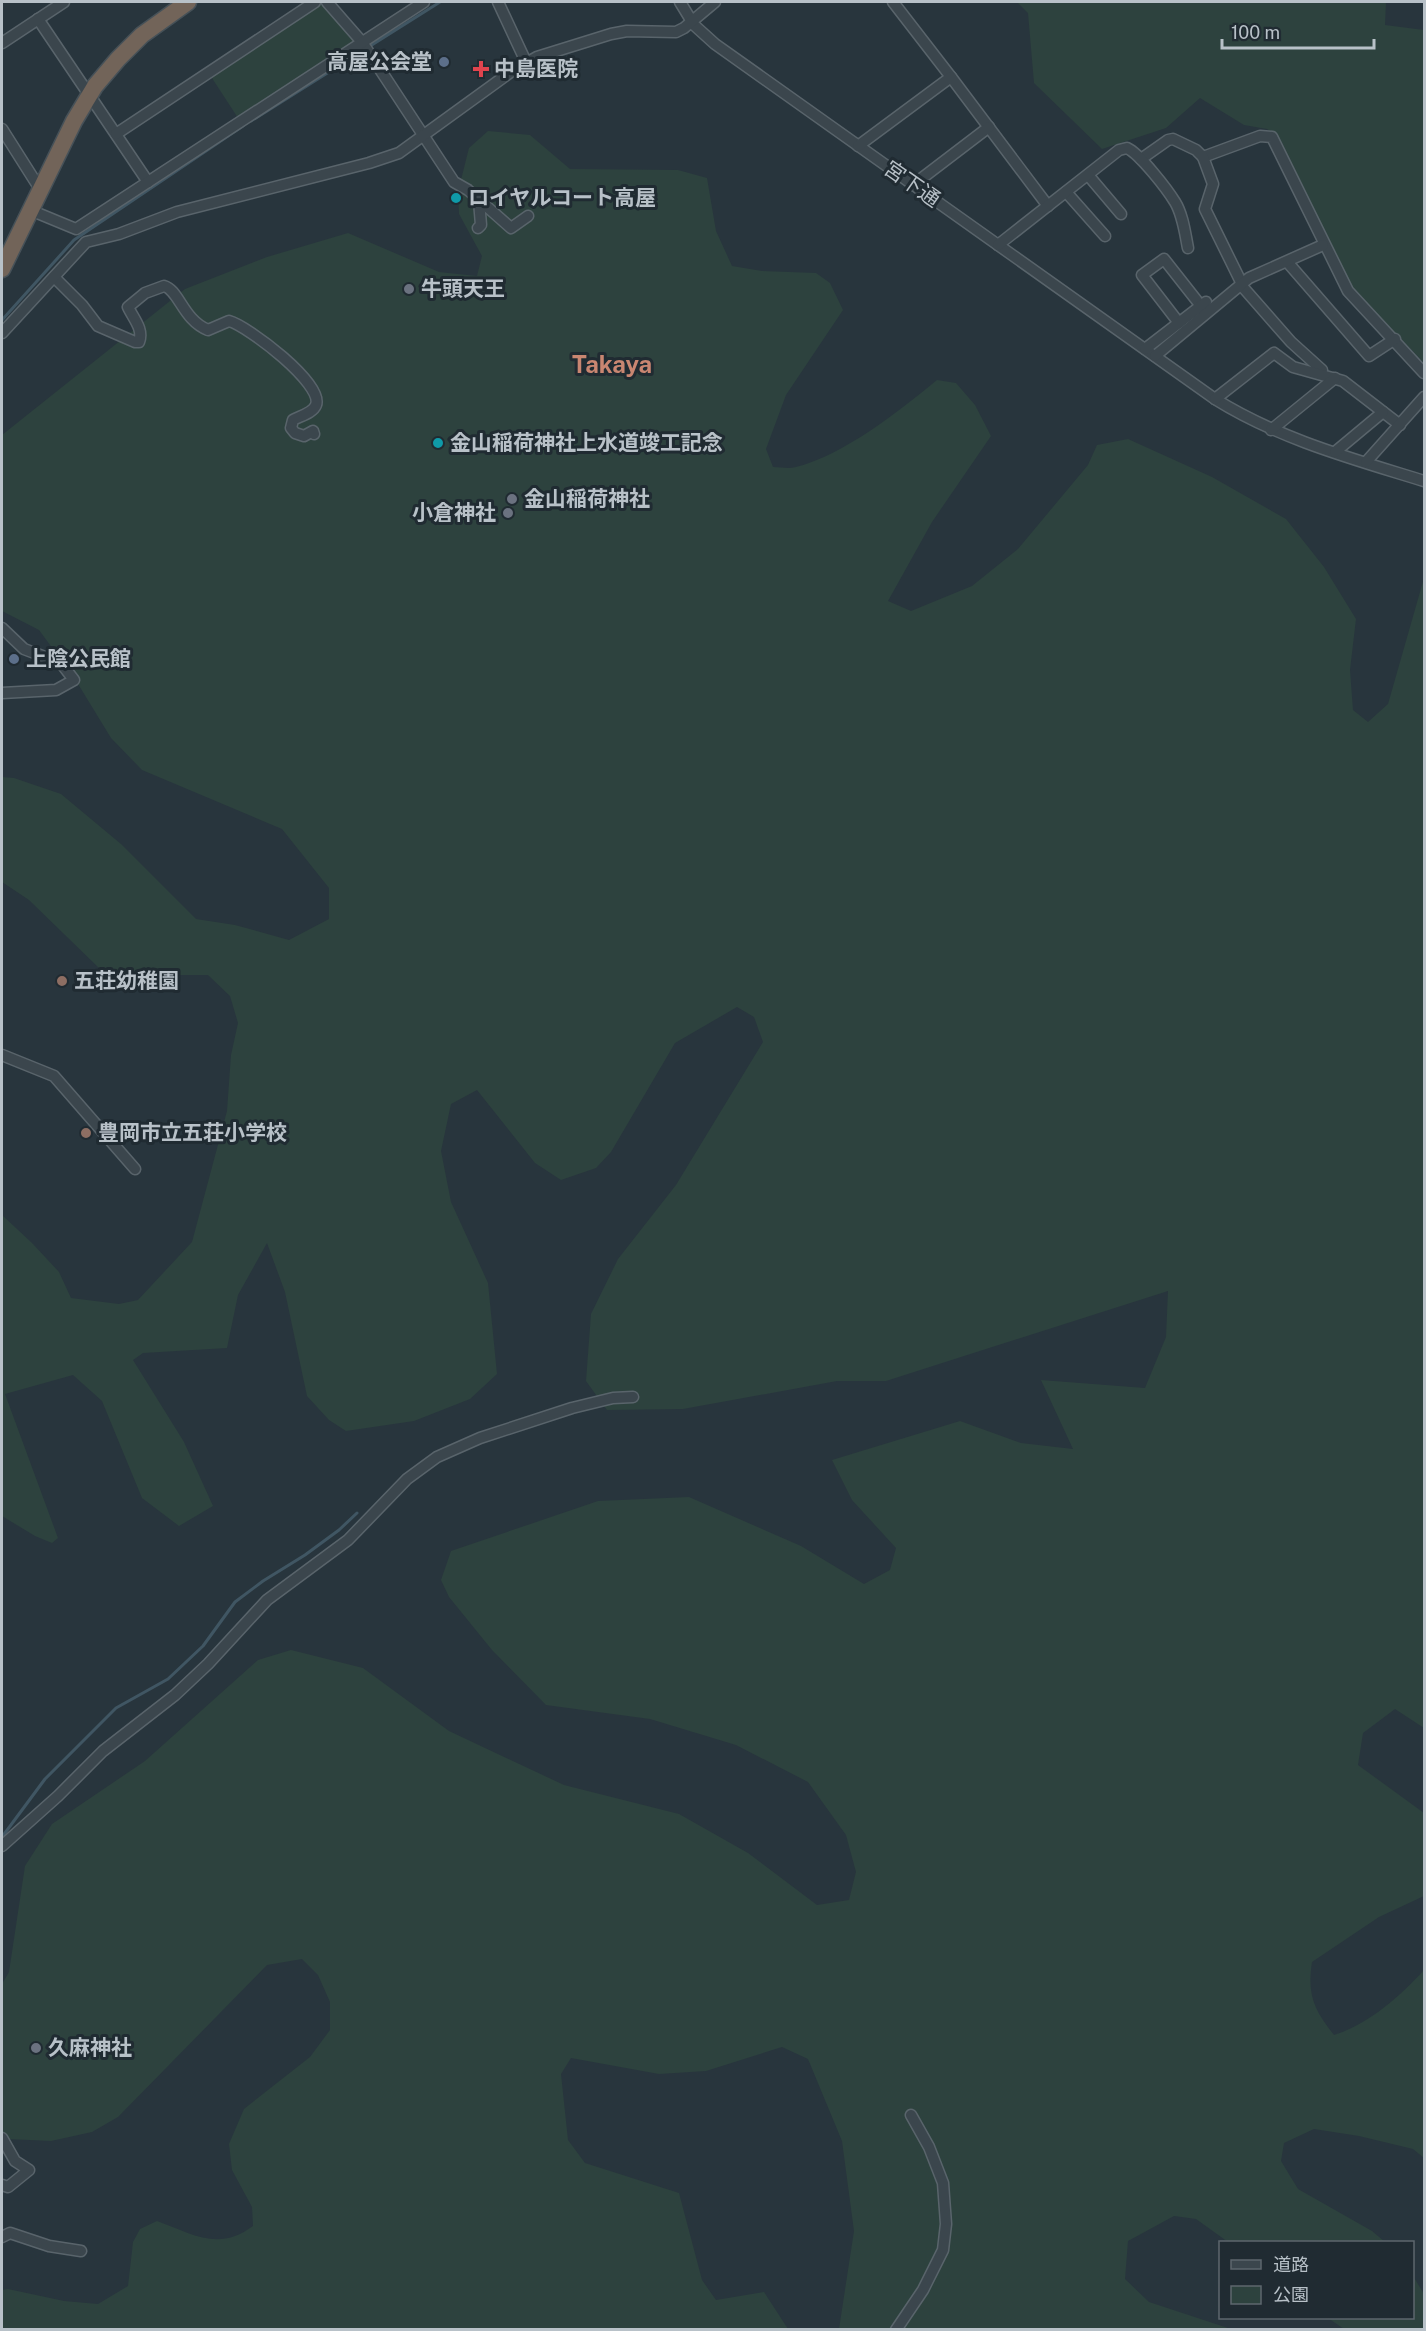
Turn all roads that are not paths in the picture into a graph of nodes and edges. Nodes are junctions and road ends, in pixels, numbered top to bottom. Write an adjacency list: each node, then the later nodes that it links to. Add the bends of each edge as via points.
1 (64, 2): 10 (street)
2 (188, 2): 16 (highway, via 129,47)
3 (315, 2): 19 (street)
4 (327, 2): 13 (street)
5 (424, 2): 13 (street)
6 (498, 2): 14 (street)
7 (680, 2): 11 (street, 宮下通)
8 (716, 2): 11 (street)
9 (893, 2): 15 (street)
10 (38, 19): 12 (street); 16 (street)
11 (691, 21): 14 (street, via 672,32 611,34); 21 (street, 宮下通, via 715,44)
12 (2, 43)
13 (362, 43): 20 (street); 25 (street)
14 (526, 62): 20 (street)
15 (951, 77): 17 (street); 21 (street)
16 (89, 96): 19 (street); 27 (highway)
17 (989, 127): 26 (street); 30 (street)
18 (2, 129): 27 (street)
19 (116, 134): 25 (street)
20 (424, 136): 29 (street, via 454,182); 41 (street, via 399,153 369,163 177,212 86,242)
21 (858, 146): 26 (street, 宮下通)
22 (1203, 157): 23 (street, via 1173,139); 37 (street, via 1260,136 1272,137); 42 (street, via 1213,184 1205,209)
23 (1142, 159): 24 (street, via 1132,150 1123,149); 38 (street, via 1175,203)
24 (1088, 175): 28 (street); 32 (street)
25 (148, 182): 31 (street, via 76,229)
26 (913, 185): 36 (street, 宮下通)
27 (40, 189): 31 (highway)
28 (1066, 192): 30 (street); 35 (street)
29 (479, 201): 33 (street, via 510,228); 34 (street, via 481,225)
30 (1048, 206): 36 (street)
31 (30, 210): 40 (highway)
32 (1121, 214)
33 (528, 216)
34 (477, 228)
35 (1104, 236)
36 (998, 245): 46 (street, 宮下通)
37 (1323, 245): 42 (street); 45 (street, via 1347,291)
38 (1188, 248)
39 (1290, 264): 45 (street, via 1369,356)
40 (2, 269)
41 (54, 278): 44 (street); 55 (street, via 98,326 135,342 141,337 128,307 145,293 164,286 174,293 196,326 207,330 229,321 240,326 284,357 310,388 316,405 293,420 291,428 304,436)
42 (1241, 285): 46 (street); 47 (street)
43 (1179, 323): 43 (street, via 1142,275 1164,259 1204,304); 46 (street)
44 (2, 333)
45 (1395, 339): 48 (street)
46 (1150, 353): 51 (street, 宮下通)
47 (1322, 370)
48 (1425, 373)
49 (1335, 378): 51 (street, via 1293,367 1274,353); 52 (street); 54 (street)
50 (1425, 398): 53 (street)
51 (1215, 399): 54 (street, 宮下通)
52 (1383, 412): 53 (street); 56 (street)
53 (1400, 425): 57 (street)
54 (1271, 430): 56 (street, 宮下通)
55 (315, 432)
56 (1335, 452): 57 (street, 宮下通)
57 (1366, 462): 58 (street, 宮下通)
58 (1425, 481)
59 (2, 628): 60 (street, via 24,649 61,663 74,680 56,690)
60 (2, 693)
61 (2, 1055): 62 (street, via 54,1076)
62 (135, 1169)
63 (633, 1397): 64 (street, via 572,1408 480,1438 437,1457 406,1479 348,1540 267,1600 175,1695 103,1751)
64 (2, 1846)
65 (911, 2115): 70 (street, via 943,2183 946,2224 943,2250 918,2299)
66 (2, 2138): 67 (street, via 15,2160 29,2170 8,2187)
67 (2, 2185)
68 (2, 2237): 69 (street, via 10,2233 49,2246)
69 (81, 2251)
70 (896, 2330)

